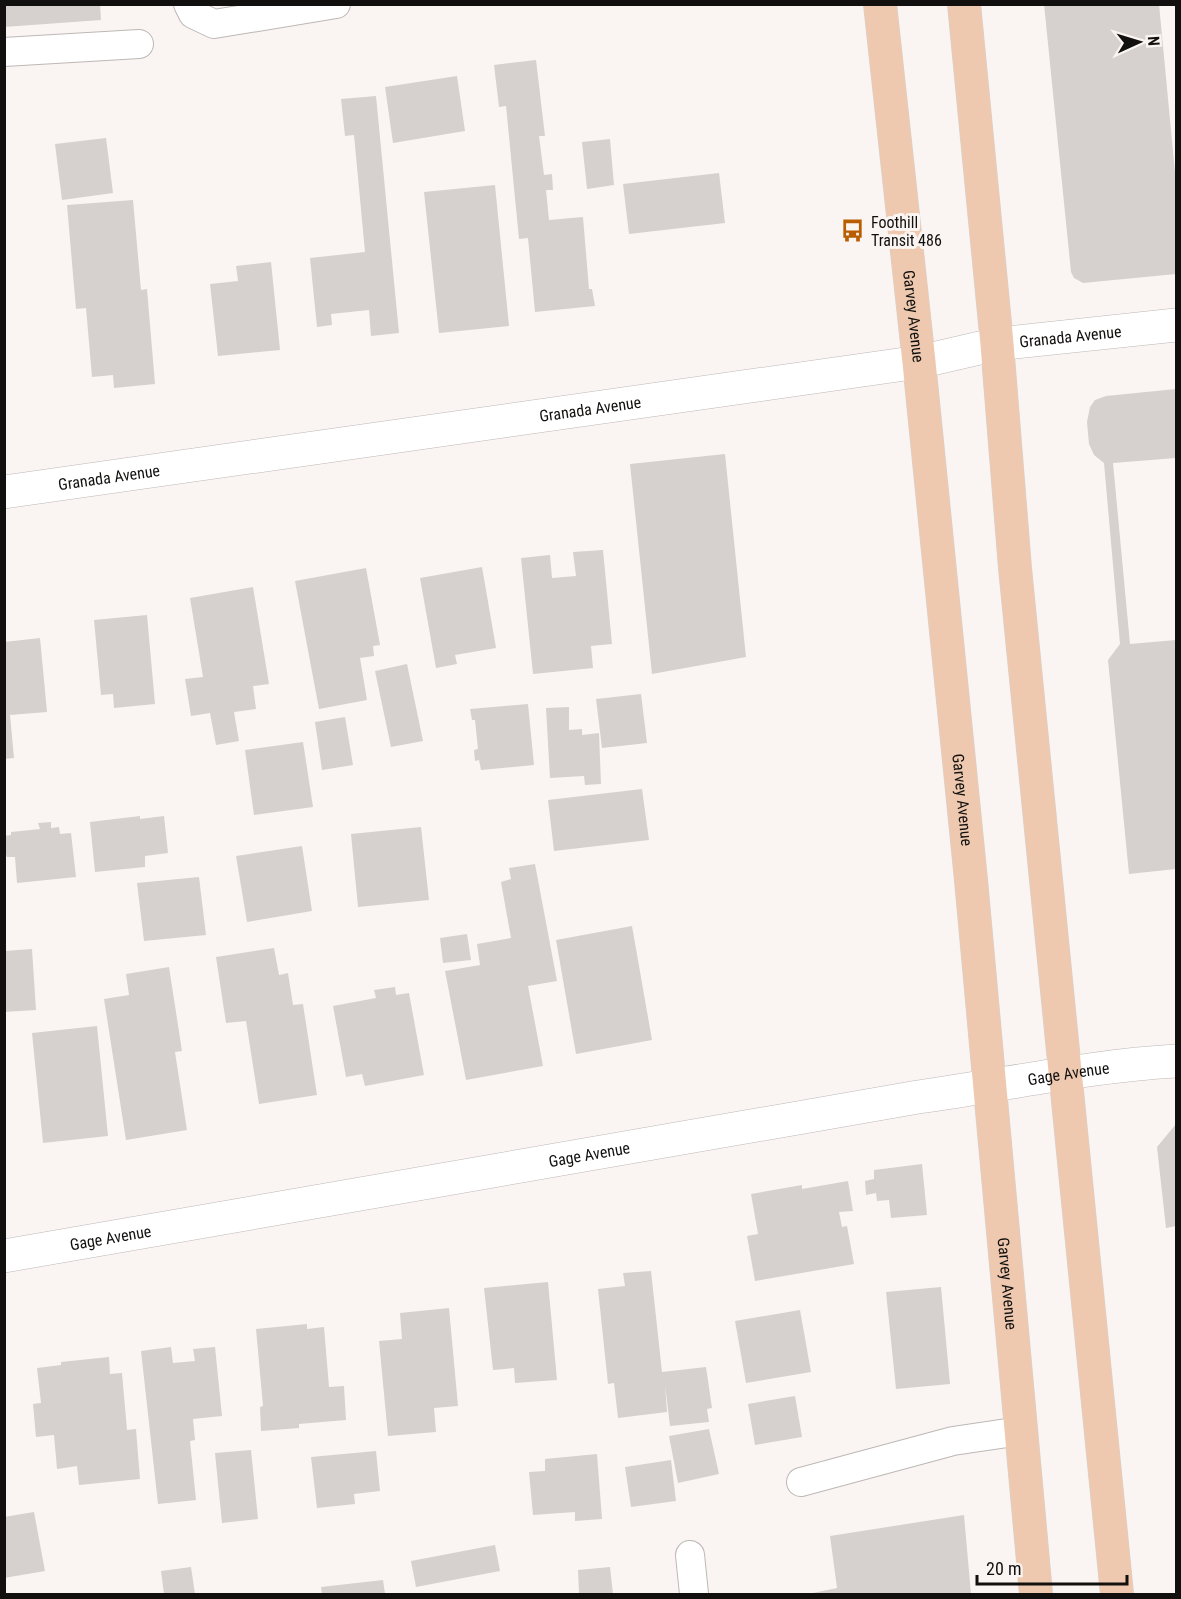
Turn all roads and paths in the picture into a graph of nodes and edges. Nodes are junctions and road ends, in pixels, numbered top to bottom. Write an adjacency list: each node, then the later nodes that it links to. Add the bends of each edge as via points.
1 (188, 4): 2 (lane, via 193,14 214,24)
2 (336, 4)
3 (880, 4): 9 (main road, Garvey Avenue)
4 (964, 4): 8 (main road)
5 (139, 44): 6 (lane)
6 (4, 52)
7 (1176, 325): 8 (street, Granada Avenue)
8 (997, 344): 9 (street, Granada Avenue); 12 (main road)
9 (919, 362): 10 (street, Granada Avenue); 13 (main road, Garvey Avenue)
10 (4, 492)
11 (1176, 1061): 12 (street, Gage Avenue)
12 (1065, 1072): 13 (street, Gage Avenue); 20 (main road)
13 (990, 1087): 14 (street, Gage Avenue); 15 (main road, Garvey Avenue)
14 (4, 1256)
15 (1021, 1431): 16 (lane, via 954,1441); 19 (main road, Garvey Avenue)
16 (801, 1482)
17 (690, 1555): 18 (lane)
18 (694, 1594)
19 (1036, 1594)
20 (1117, 1594)

